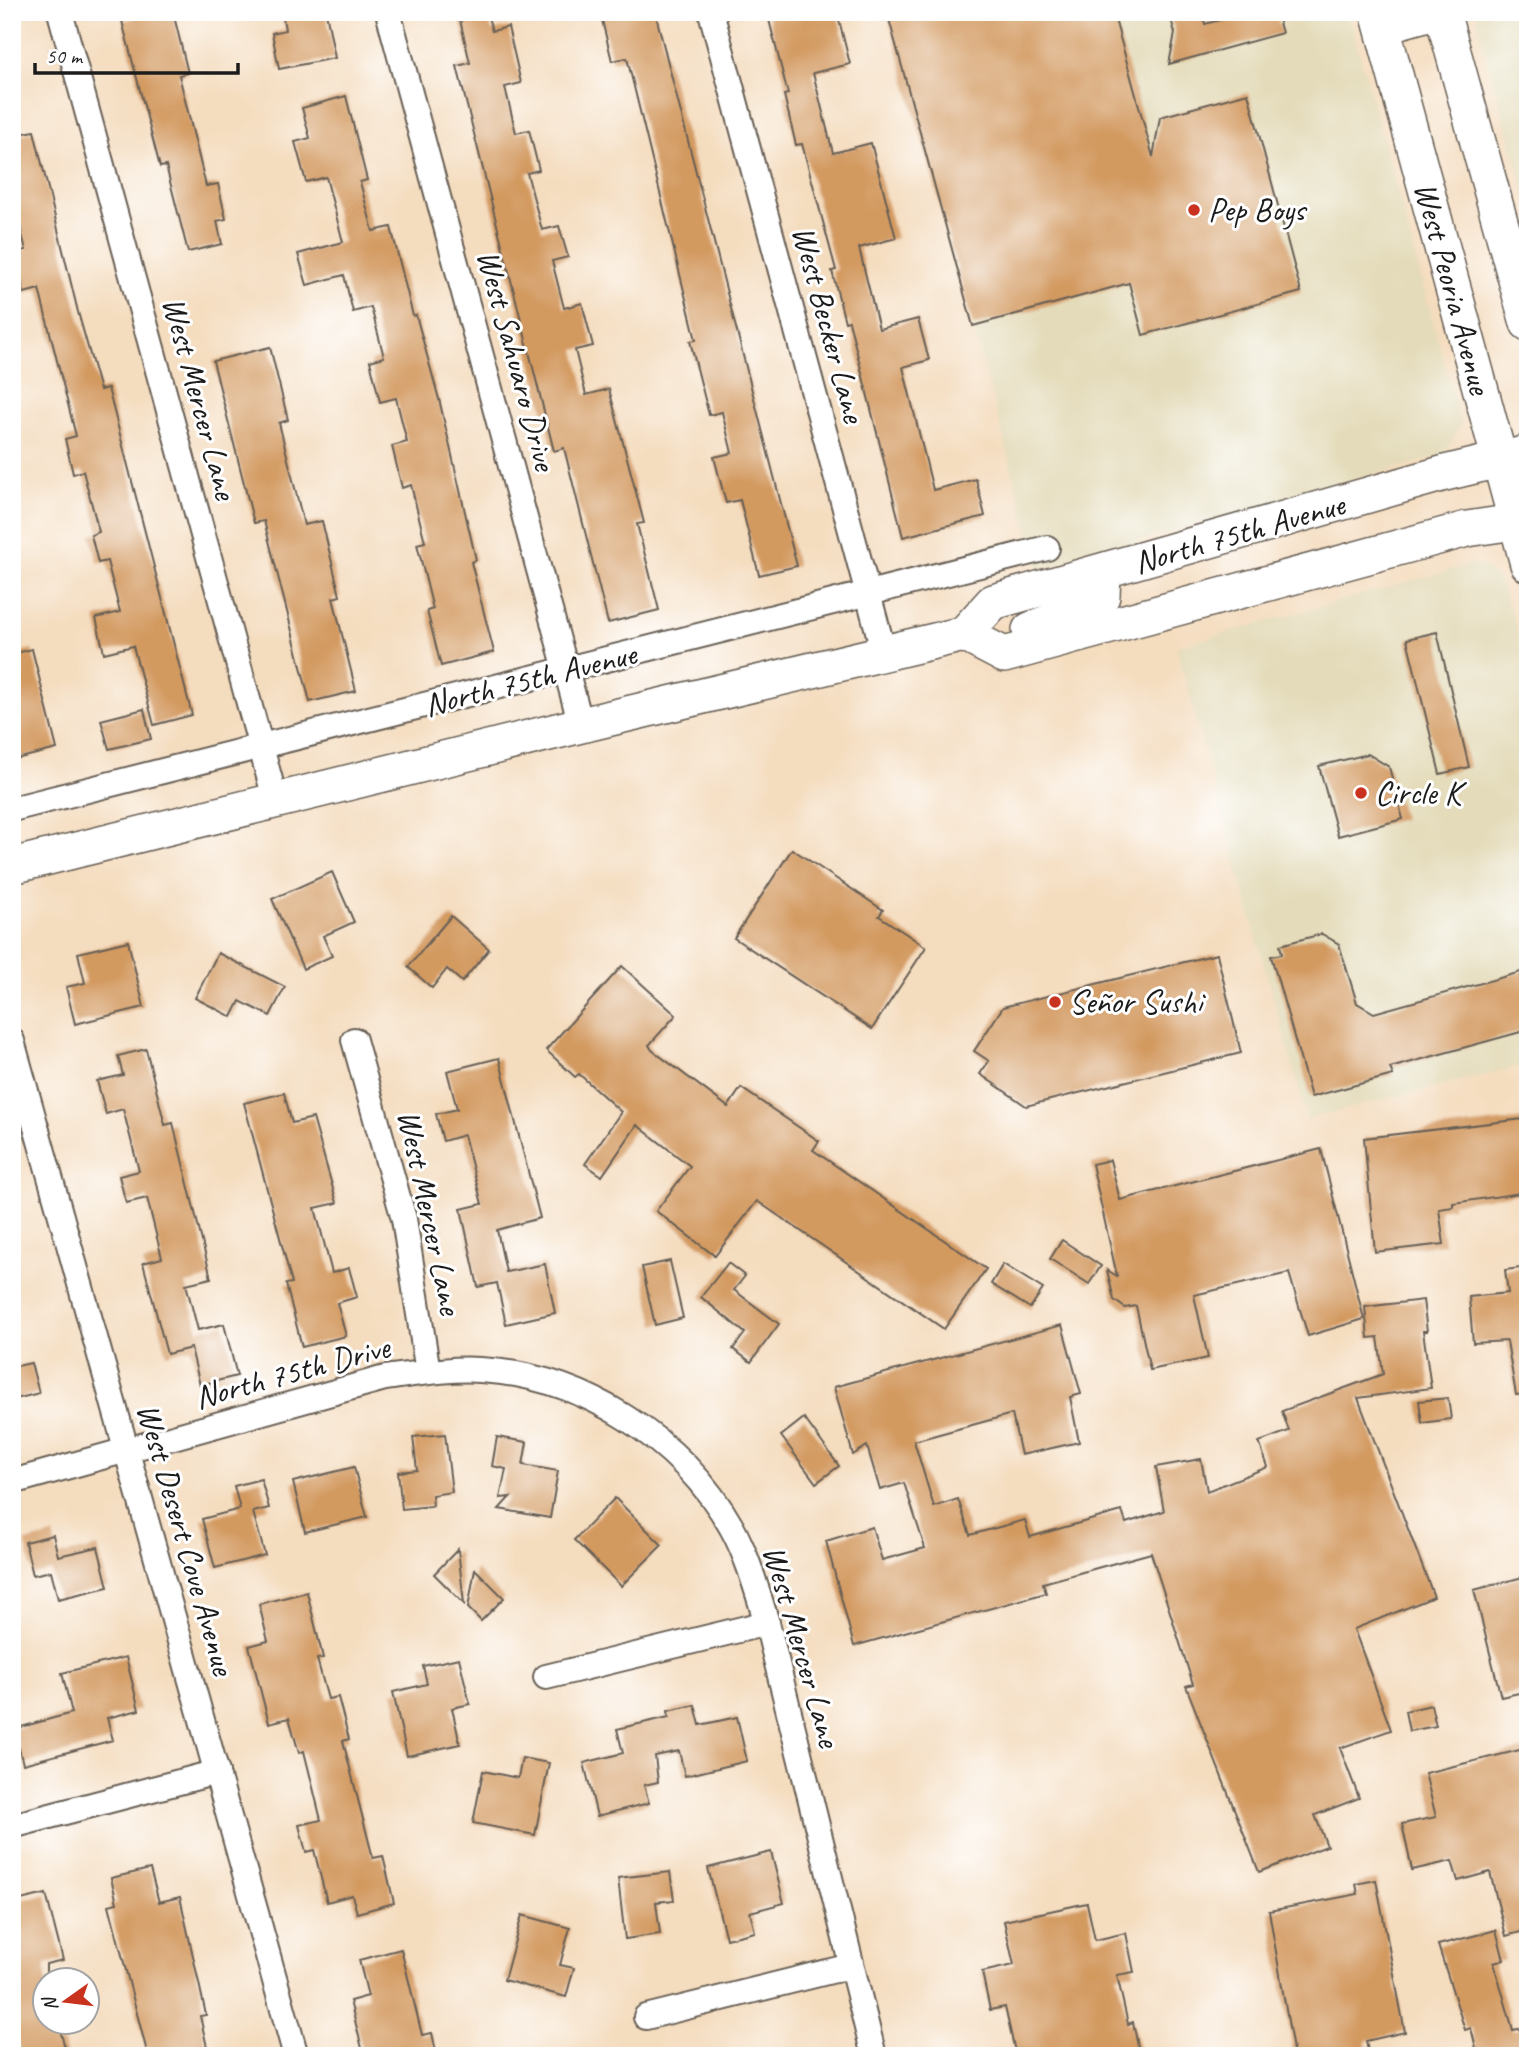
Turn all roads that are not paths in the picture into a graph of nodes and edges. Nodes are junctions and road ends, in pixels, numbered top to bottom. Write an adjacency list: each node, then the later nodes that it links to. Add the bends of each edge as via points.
1 (60, 12): 19 (street, West Mercer Lane)
2 (388, 12): 17 (street, West Sahuaro Drive)
3 (711, 12): 13 (street, West Becker Lane)
4 (1432, 12): 6 (main road)
5 (1442, 12): 7 (main road, West Peoria Avenue)
6 (1380, 19): 8 (main road, West Peoria Avenue)
7 (1528, 323)
8 (1513, 456): 9 (main road, West Peoria Avenue); 12 (main road, North 75th Avenue)
9 (1522, 521): 11 (main road, West Peoria Avenue); 15 (main road, North 75th Avenue, via 1467,529)
10 (1047, 548): 13 (street, North 75th Avenue)
11 (1528, 564)
12 (1103, 572): 14 (main road, North 75th Avenue, via 993,601); 15 (main road, via 1102,596 1031,628)
13 (867, 594): 16 (street, West Becker Lane); 17 (street, North 75th Avenue)
14 (964, 634): 15 (main road, North 75th Avenue, via 1004,655); 16 (main road, North 75th Avenue)
15 (1019, 652)
16 (884, 653): 18 (main road, North 75th Avenue)
17 (567, 669): 18 (street, West Sahuaro Drive); 19 (street, North 75th Avenue)
18 (581, 725): 20 (main road, North 75th Avenue)
19 (261, 747): 20 (street, West Mercer Lane); 21 (street, North 75th Avenue)
20 (276, 802): 22 (main road, North 75th Avenue)
21 (12, 809)
22 (12, 866)
23 (354, 1040): 25 (street, West Mercer Lane, via 404,1219)
24 (12, 1041): 26 (street, West Desert Cove Avenue)
25 (428, 1372): 26 (street, North 75th Drive, via 385,1378); 28 (street, West Mercer Lane, via 479,1370 539,1379 592,1399 660,1442 699,1482 732,1527)
26 (127, 1451): 27 (street, North 75th Drive); 30 (street, West Desert Cove Avenue)
27 (12, 1482)
28 (766, 1623): 29 (street); 32 (street, West Mercer Lane)
29 (546, 1677)
30 (217, 1772): 31 (street); 34 (street, West Desert Cove Avenue)
31 (12, 1826)
32 (851, 1966): 33 (street); 35 (street, West Mercer Lane)
33 (646, 2017)
34 (296, 2056)
35 (874, 2056)

